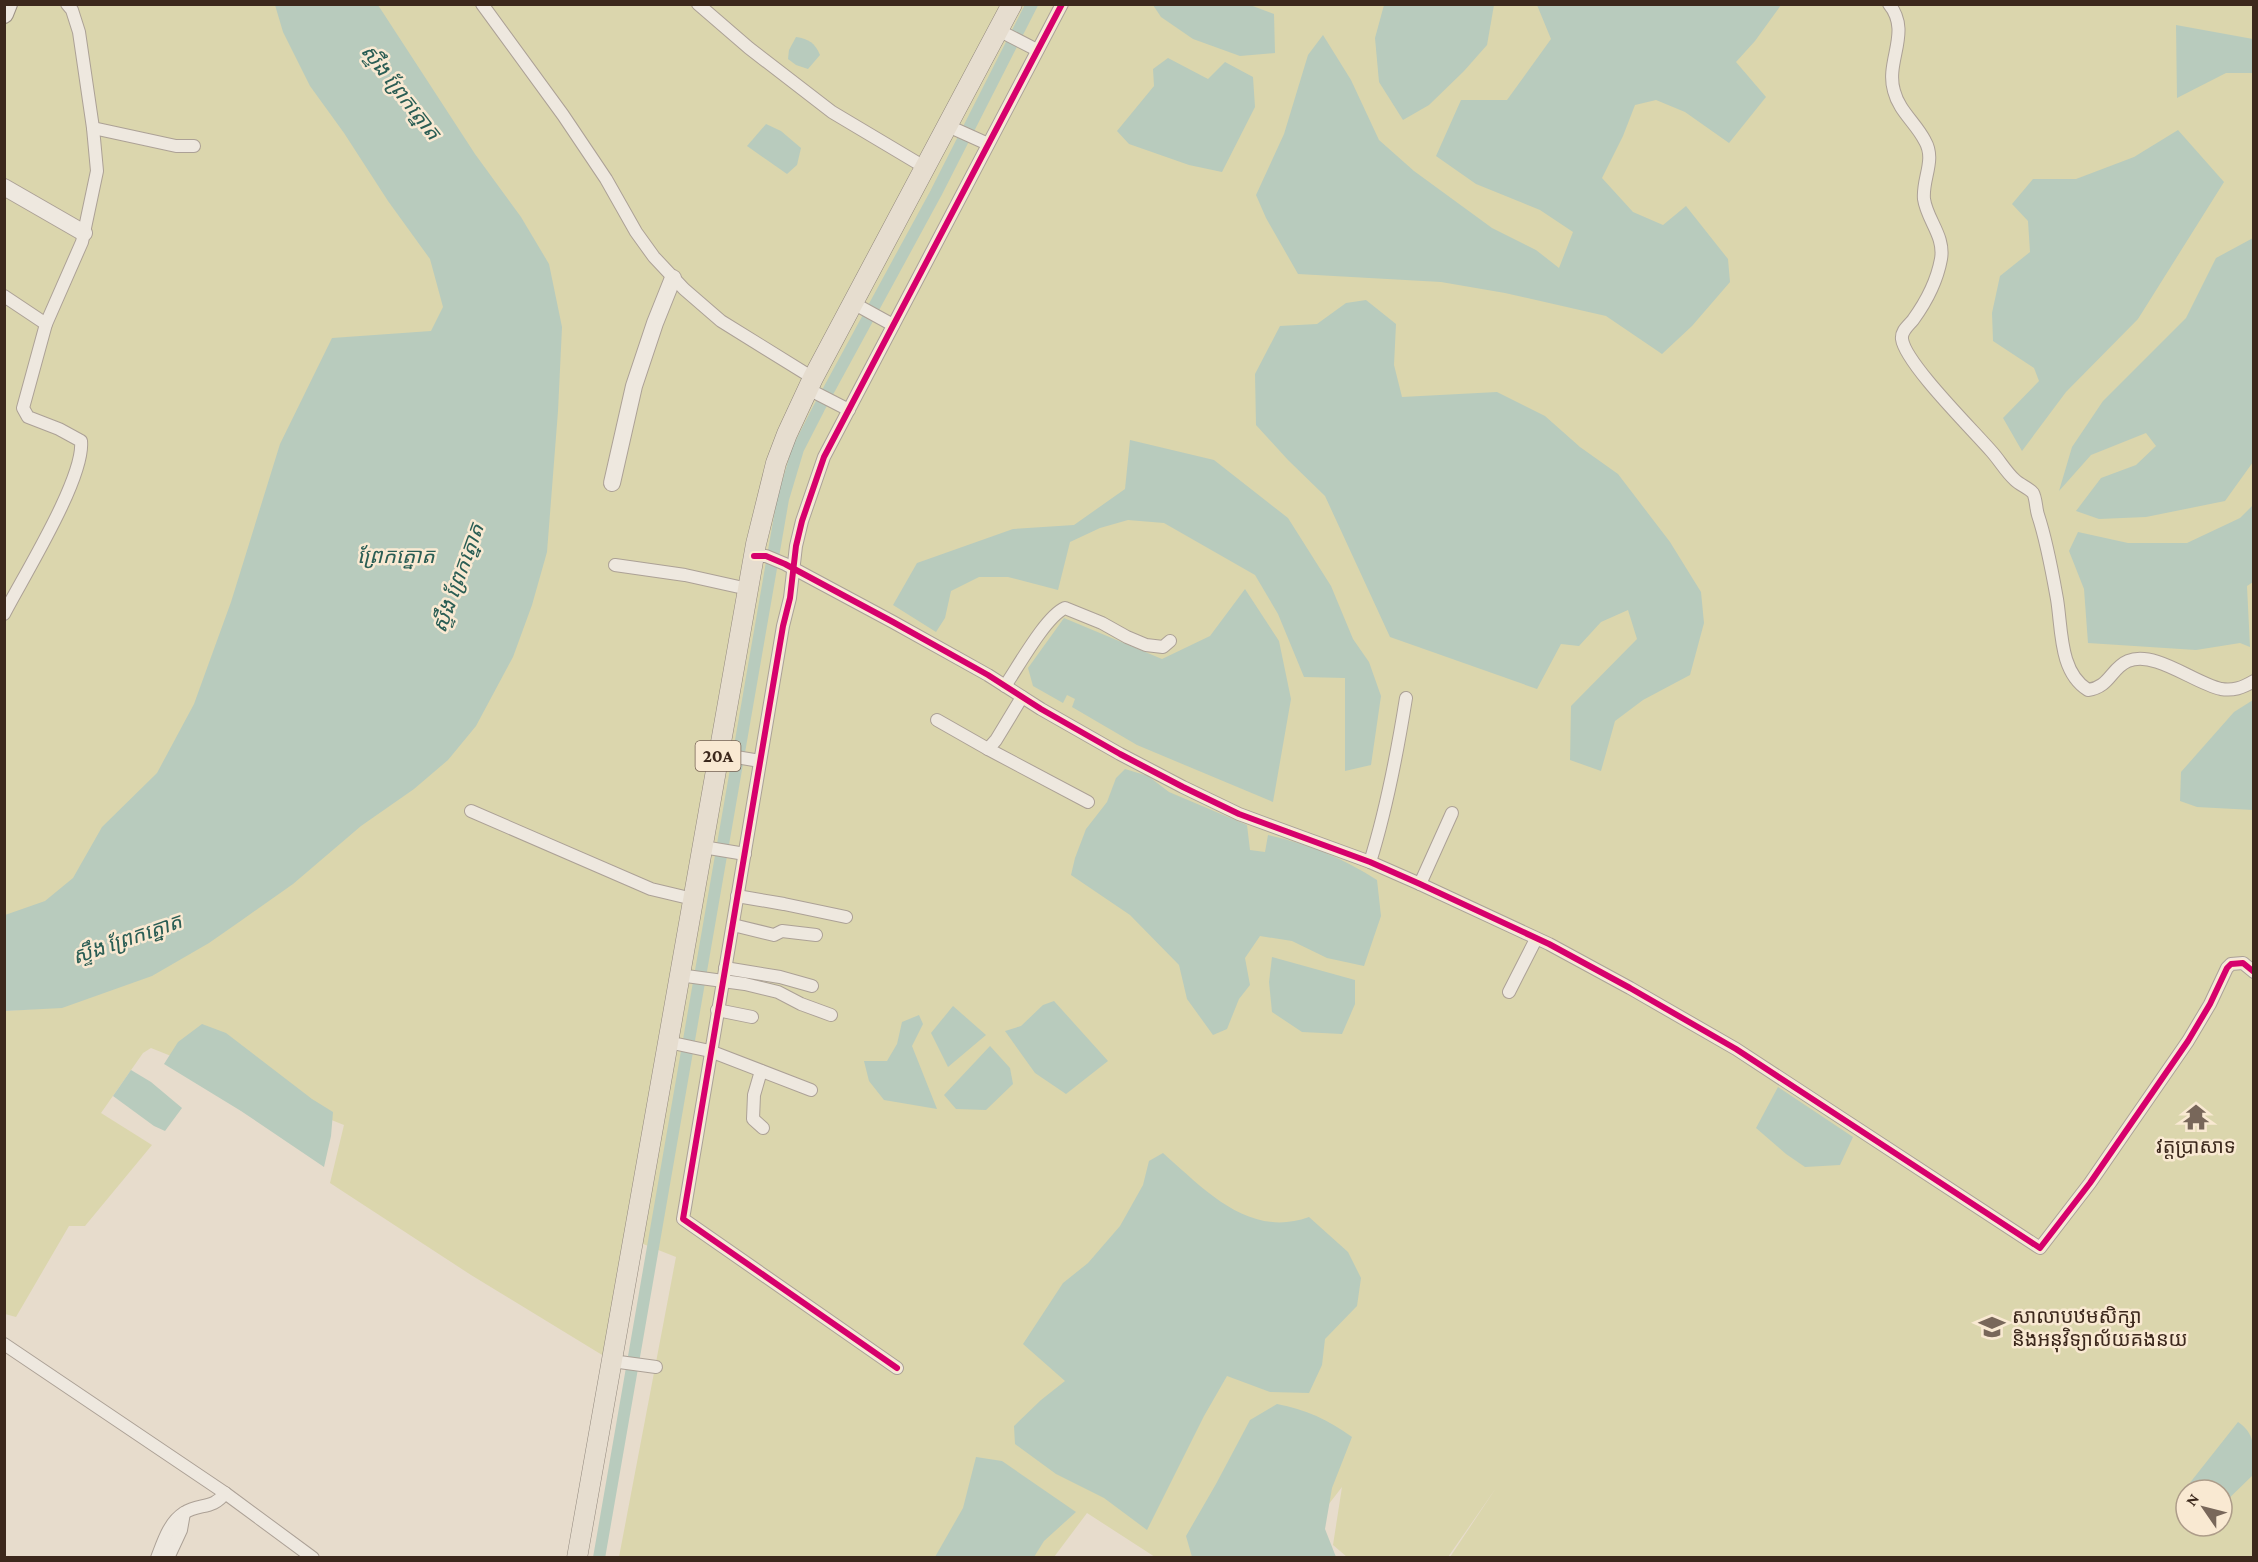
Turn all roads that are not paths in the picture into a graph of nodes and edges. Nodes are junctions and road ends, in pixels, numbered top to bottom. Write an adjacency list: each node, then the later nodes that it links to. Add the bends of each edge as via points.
1 (8, 4): 8 (main road)
2 (67, 4): 12 (street, via 79,32)
3 (699, 4): 15 (street, via 832,112)
4 (1012, 4): 9 (main road, 20A)
5 (1062, 4): 10 (street)
6 (1889, 4): 32 (street, via 1900,23 1892,72 1894,91 1929,149 1924,197 1941,244 1936,276 1920,310 1902,333 1902,341 1912,361 2013,478 2034,494 2070,670 2088,690 2104,684 2126,661 2134,659 2162,664 2221,689 2242,688)
7 (488, 7): 18 (street, via 606,179 636,232)
8 (4, 14)
9 (1005, 34): 10 (street); 11 (main road, 20A)
10 (1033, 48): 13 (street)
11 (948, 126): 13 (street); 15 (main road, 20A)
12 (93, 128): 14 (street, via 176,146); 17 (street, via 97,171)
13 (988, 144): 21 (street)
14 (194, 146)
15 (926, 168): 20 (main road, 20A)
16 (4, 187): 17 (street)
17 (84, 233): 22 (street)
18 (673, 278): 23 (street, via 721,321); 25 (street, via 634,386)
19 (4, 296): 22 (street)
20 (859, 306): 21 (street); 23 (main road, 20A)
21 (888, 323): 24 (street)
22 (46, 324): 30 (street, via 23,408 28,417 81,441 82,451 66,494)
23 (810, 383): 24 (street); 26 (main road, 20A, via 776,463)
24 (849, 410): 28 (street, via 813,485)
25 (612, 483)
26 (760, 556): 28 (street); 29 (main road, 20A)
27 (615, 566): 29 (street, via 685,575)
28 (790, 567): 33 (street); 39 (street)
29 (748, 589): 38 (main road, 20A)
30 (4, 614)
31 (1170, 641): 33 (street, via 1163,647 1146,645 1065,608 1049,622)
32 (2253, 681)
33 (1005, 686): 34 (street)
34 (1022, 697): 37 (street); 45 (street, via 1183,787 1239,813)
35 (1406, 698): 45 (street, via 1393,779)
36 (937, 720): 37 (street)
37 (988, 749): 40 (street)
38 (718, 754): 39 (street); 43 (main road, 20A)
39 (760, 761): 44 (street)
40 (1088, 802)
41 (471, 811): 48 (street, via 651,889)
42 (1452, 813): 46 (street)
43 (710, 848): 44 (street); 48 (main road, 20A)
44 (741, 853): 47 (street)
45 (1370, 862): 46 (street)
46 (1420, 884): 52 (street)
47 (737, 897): 49 (street); 50 (street)
48 (693, 899): 55 (main road, 20A)
49 (846, 917)
50 (733, 925): 51 (street, via 774,935 782,931); 54 (street)
51 (816, 934)
52 (1536, 939): 53 (street, via 1736,1049 2040,1248 2188,1041 2227,968 2243,963); 57 (street)
53 (2253, 972)
54 (720, 975): 55 (street); 56 (street, via 780,977); 58 (street); 59 (street, via 778,992)
55 (687, 976): 61 (main road, 20A)
56 (812, 986)
57 (1509, 992)
58 (717, 1010): 60 (street); 62 (street)
59 (831, 1015)
60 (752, 1017)
61 (675, 1044): 62 (street); 67 (main road, 20A)
62 (706, 1050): 63 (street); 69 (street, via 683,1219)
63 (761, 1071): 64 (street); 65 (street, via 753,1119)
64 (811, 1090)
65 (763, 1128)
66 (4, 1344): 70 (street)
67 (618, 1361): 68 (street); 75 (main road, 20A)
68 (650, 1366)
69 (897, 1368)
70 (225, 1493): 71 (street, via 218,1503); 74 (street)
71 (184, 1513): 72 (street, via 171,1526); 73 (street, via 182,1530)
72 (157, 1557)
73 (168, 1557)
74 (313, 1557)
75 (577, 1557)

